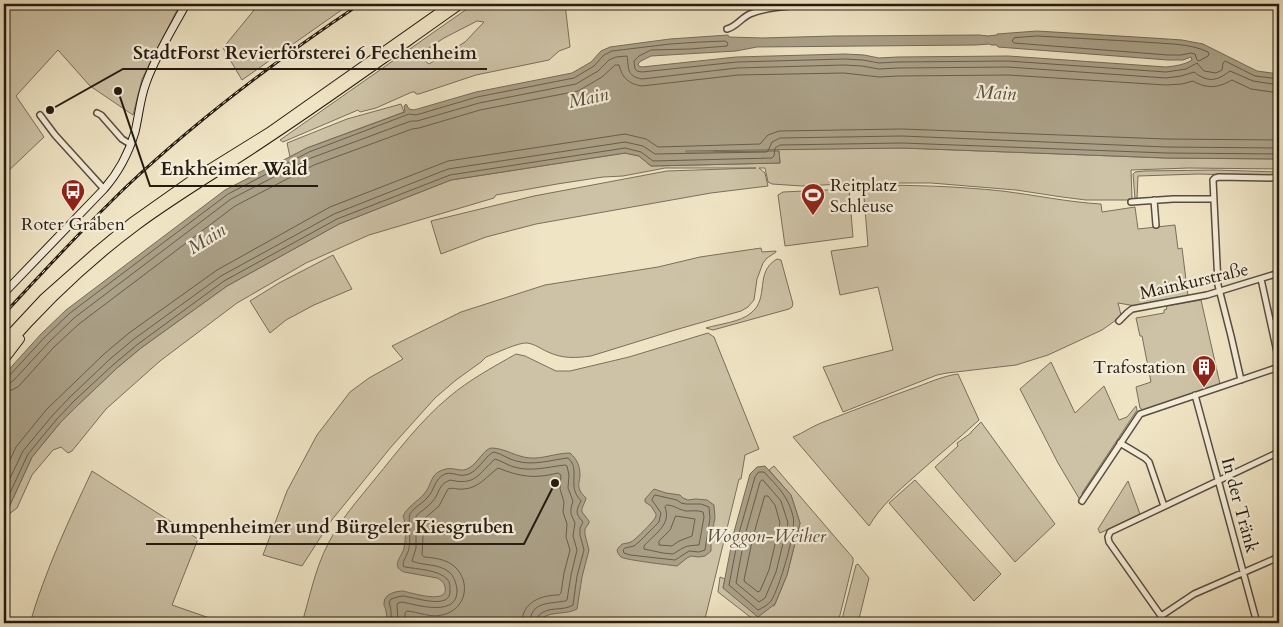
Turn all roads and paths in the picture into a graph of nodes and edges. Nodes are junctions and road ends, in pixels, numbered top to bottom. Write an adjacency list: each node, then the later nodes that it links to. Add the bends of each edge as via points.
1 (186, 4): 8 (street, via 146,82)
2 (451, 4): 19 (main road, via 269,132 190,181 120,231)
3 (461, 4): 20 (main road, via 270,138 135,227)
4 (817, 4): 5 (street, via 752,13)
5 (727, 29)
6 (97, 113): 8 (street)
7 (40, 115): 10 (street)
8 (130, 144): 10 (street)
9 (1279, 178): 11 (street, via 1214,178)
10 (104, 189): 18 (street)
11 (1214, 199): 12 (street); 17 (street)
12 (1154, 200): 13 (street); 14 (street)
13 (1131, 202)
14 (1156, 226)
15 (1279, 274): 16 (street, Mainkurstraße)
16 (1261, 279): 17 (street, Mainkurstraße); 23 (street)
17 (1220, 292): 21 (street, Mainkurstraße, via 1132,309); 30 (street)
18 (4, 293)
19 (44, 298): 24 (main road, via 24,312); 25 (main road)
20 (42, 309): 26 (main road); 27 (main road)
21 (1119, 321)
22 (1279, 322): 23 (street)
23 (1271, 323): 28 (street)
24 (4, 333)
25 (4, 341)
26 (4, 350)
27 (4, 360)
28 (1279, 361)
29 (1279, 367): 30 (street)
30 (1241, 380): 31 (street)
31 (1195, 395): 32 (street, via 1140,414); 35 (street, In der Tränk)
32 (1120, 443): 36 (street); 37 (street, via 1149,462)
33 (1278, 453): 34 (street); 35 (street)
34 (1279, 465)
35 (1219, 480): 37 (street); 39 (street, In der Tränk)
36 (1082, 501)
37 (1164, 506): 40 (street, via 1110,532 1108,537)
38 (1279, 557): 39 (street)
39 (1244, 573): 40 (street, via 1194,594); 42 (street, In der Tränk)
40 (1161, 616): 41 (street)
41 (1166, 623)
42 (1257, 623)

